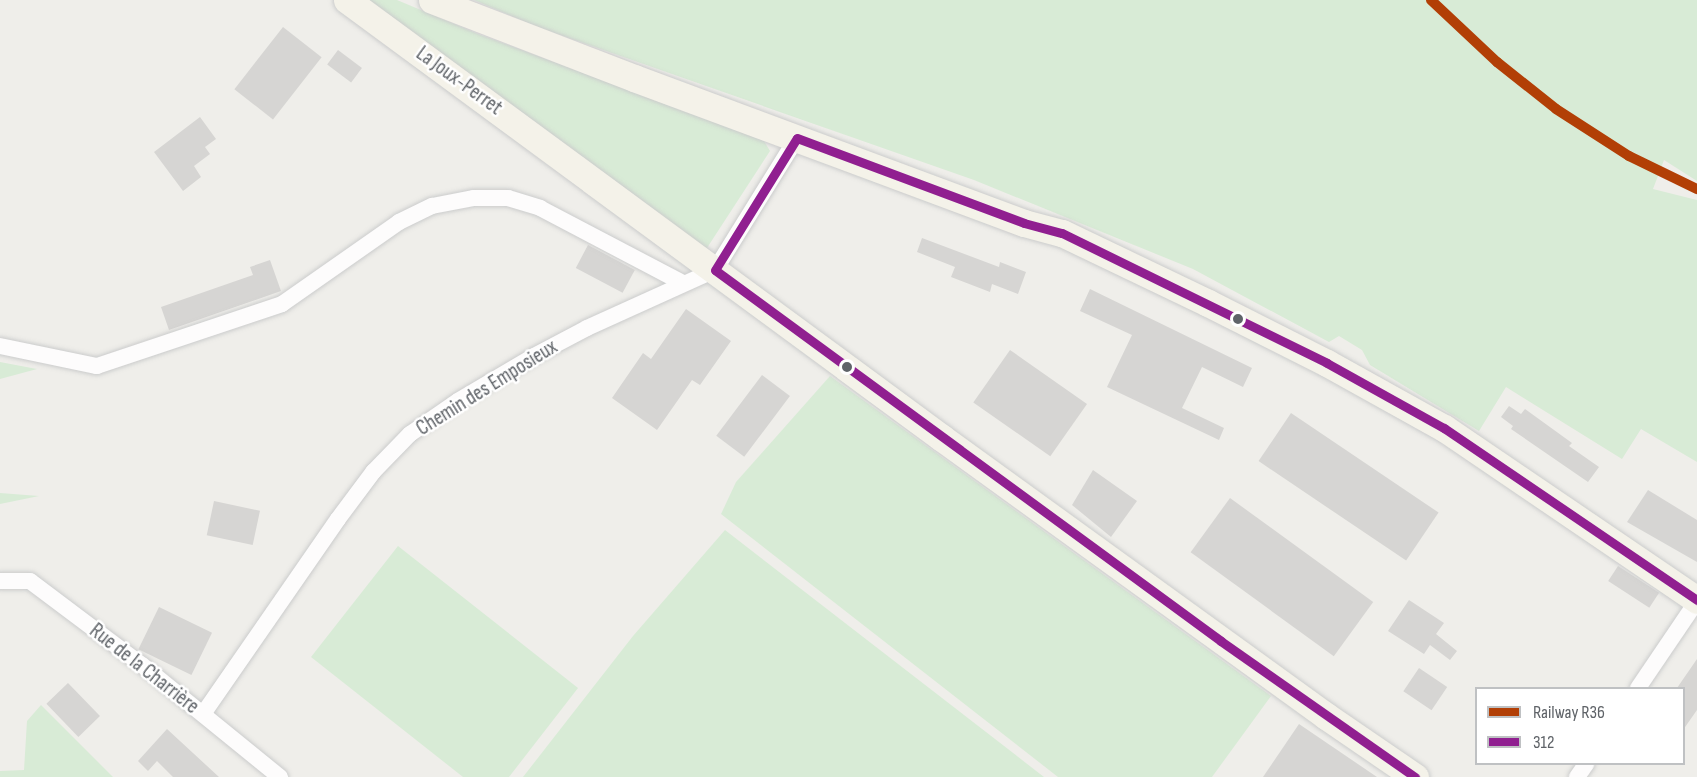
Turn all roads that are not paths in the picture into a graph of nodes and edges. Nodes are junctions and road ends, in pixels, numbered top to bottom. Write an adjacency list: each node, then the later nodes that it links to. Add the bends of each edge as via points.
1 (347, 0): 4 (main road, La Joux-Perret)
2 (432, 0): 3 (main road)
3 (797, 138): 4 (street); 8 (main road, via 1024,223 1062,233 1327,363 1444,429)
4 (715, 270): 5 (street, Chemin des Emposieux); 12 (main road, La Joux-Perret, via 1183,613)
5 (683, 284): 6 (street, via 540,208 508,198 474,198 432,206 399,222 282,304 97,366); 10 (street, Chemin des Emposieux, via 587,328 499,376 410,434 373,472 338,519)
6 (0, 346)
7 (0, 581): 10 (street, Rue de la Charrière, via 30,581)
8 (1697, 601): 9 (street)
9 (1639, 687)
10 (203, 714): 11 (street, Rue de la Charrière)
11 (280, 777)
12 (1415, 777)

